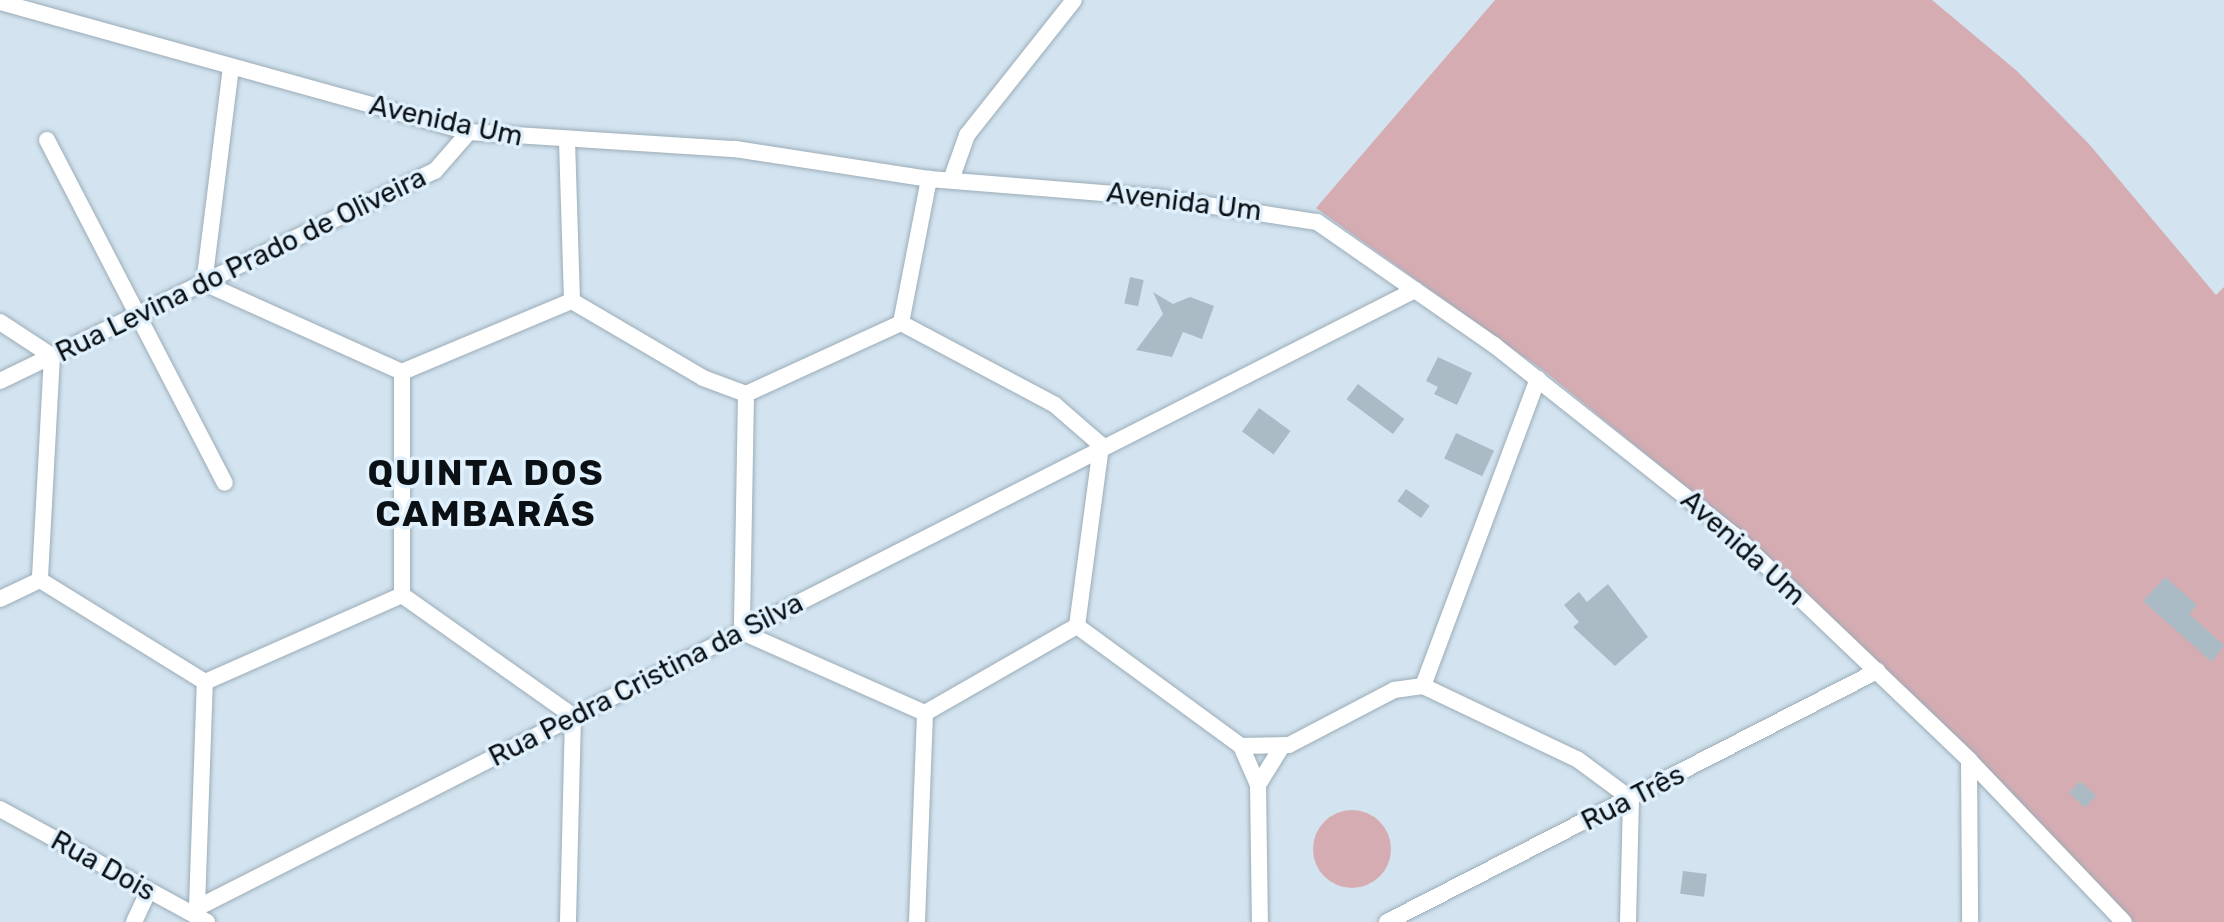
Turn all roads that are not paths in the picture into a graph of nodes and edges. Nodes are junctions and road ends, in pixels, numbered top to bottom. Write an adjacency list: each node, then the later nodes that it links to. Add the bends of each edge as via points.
1 (1074, 0): 8 (street, via 967,135)
2 (0, 2): 3 (street, Avenida Um)
3 (231, 67): 4 (street, Avenida Um); 9 (street)
4 (469, 132): 6 (street, Avenida Um); 9 (street, Rua Levina do Prado de Oliveira, via 435,171)
5 (47, 140): 12 (street)
6 (567, 141): 7 (street, Avenida Um, via 735,149); 11 (street)
7 (929, 179): 8 (street, Avenida Um); 14 (street)
8 (951, 180): 10 (street, Avenida Um, via 1155,197 1317,222)
9 (204, 283): 12 (street, Rua Levina do Prado de Oliveira); 16 (street)
10 (1415, 290): 17 (street, Avenida Um); 20 (street, Rua Pedra Cristina da Silva)
11 (572, 301): 16 (street); 19 (street, via 692,372)
12 (138, 314): 15 (street, Rua Levina do Prado de Oliveira); 21 (street)
13 (0, 322): 15 (street)
14 (901, 323): 19 (street); 20 (street, via 1055,405)
15 (52, 356): 18 (street, Rua Levina do Prado de Oliveira); 22 (street)
16 (402, 372): 23 (street)
17 (1538, 379): 27 (street, Avenida Um, via 1735,536); 29 (street)
18 (0, 381)
19 (746, 394): 26 (street)
20 (1101, 445): 25 (street); 26 (street, Rua Pedra Cristina da Silva)
21 (225, 483)
22 (40, 580): 24 (street); 28 (street)
23 (402, 595): 28 (street); 31 (street)
24 (0, 599)
25 (1077, 626): 30 (street); 32 (street)
26 (742, 632): 30 (street); 31 (street, Rua Pedra Cristina da Silva)
27 (1877, 671): 34 (street, Avenida Um); 36 (street, Rua Três)
28 (205, 682): 39 (street)
29 (1423, 686): 33 (street, via 1394,690); 36 (street, via 1577,759)
30 (925, 713): 43 (street)
31 (573, 716): 39 (street, Rua Pedra Cristina da Silva); 42 (street)
32 (1241, 746): 33 (street); 35 (street)
33 (1281, 748): 35 (street)
34 (1969, 760): 47 (street); 48 (street, Avenida Um)
35 (1258, 785): 44 (street)
36 (1631, 799): 45 (street, Rua Três); 46 (street)
37 (0, 809): 38 (street, Rua Dois)
38 (149, 890): 39 (street, Rua Dois); 40 (street)
39 (193, 910): 41 (street, Rua Dois)
40 (134, 922)
41 (207, 922)
42 (568, 922)
43 (917, 922)
44 (1260, 922)
45 (1387, 922)
46 (1628, 922)
47 (1970, 922)
48 (2124, 922)

